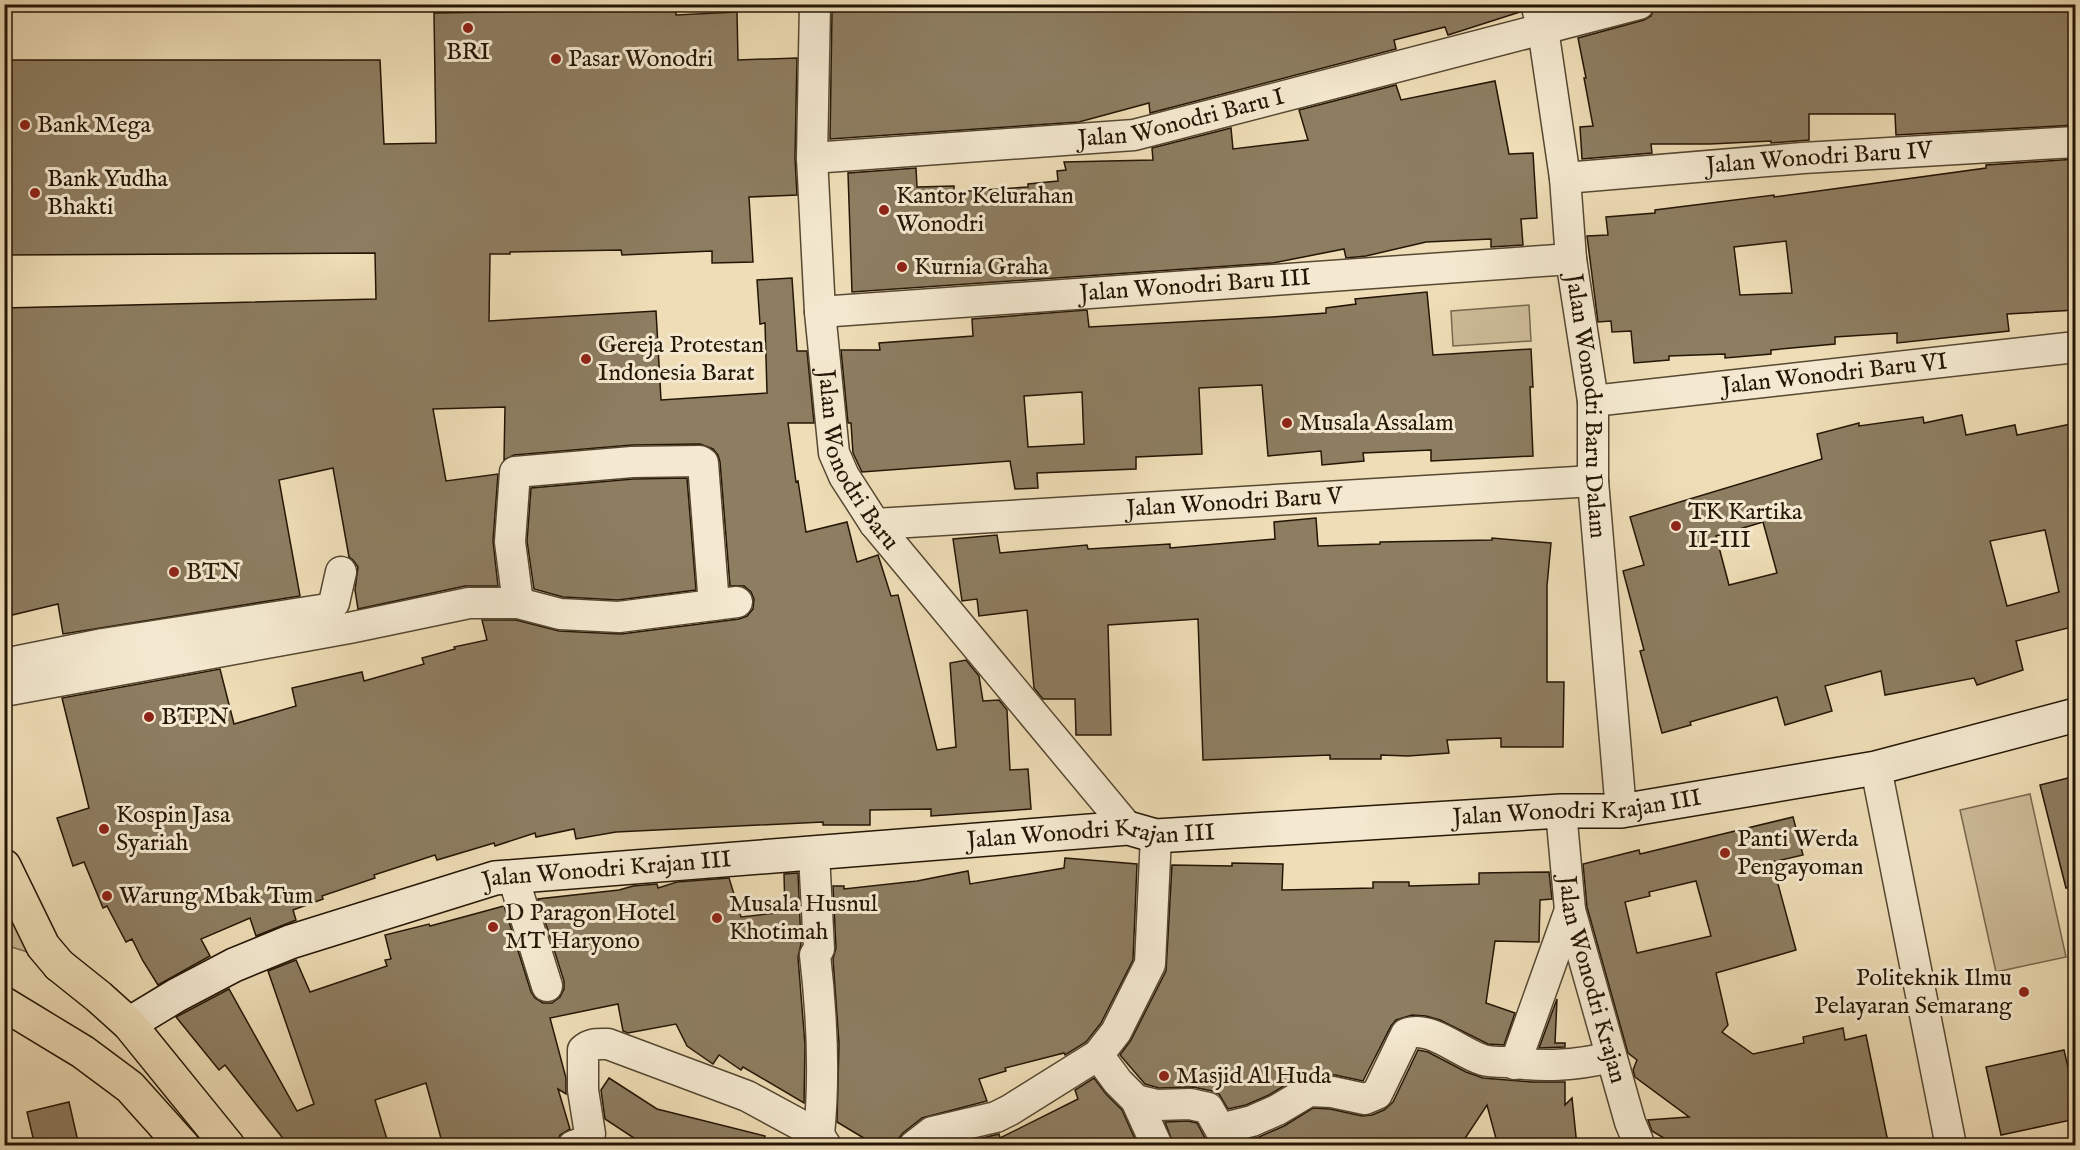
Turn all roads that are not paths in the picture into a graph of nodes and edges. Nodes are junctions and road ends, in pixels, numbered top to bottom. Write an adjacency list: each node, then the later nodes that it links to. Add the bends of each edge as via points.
1 (815, 4): 5 (street, Jalan Wonodri Baru)
2 (1639, 4): 3 (street, Jalan Wonodri Baru I)
3 (1540, 17): 5 (street, Jalan Wonodri Baru I, via 1134,135); 6 (street, Jalan Wonodri Baru Dalam)
4 (2076, 142): 6 (street, Jalan Wonodri Baru IV, via 1803,158)
5 (812, 158): 8 (street, Jalan Wonodri Baru)
6 (1564, 178): 7 (street, Jalan Wonodri Baru Dalam)
7 (1571, 260): 8 (street, Jalan Wonodri Baru III); 10 (street, Jalan Wonodri Baru Dalam)
8 (820, 312): 12 (street, Jalan Wonodri Baru, via 834,453)
9 (2076, 347): 10 (street, Jalan Wonodri Baru VI)
10 (1593, 401): 11 (street, Jalan Wonodri Baru Dalam)
11 (1593, 481): 12 (street, Jalan Wonodri Baru V); 20 (street, Jalan Wonodri Baru Dalam)
12 (875, 524): 21 (street, Jalan Wonodri Baru)
13 (341, 572): 15 (street, via 334,603 327,609 103,644)
14 (518, 603): 14 (street, via 560,614 619,617 725,604 703,463 632,462 515,472 510,542); 16 (street, via 469,603)
15 (4, 664)
16 (4, 691)
17 (2076, 715): 18 (main road, Jalan Wonodri Krajan III)
18 (1876, 768): 20 (main road, Jalan Wonodri Krajan III); 40 (street)
19 (1561, 811): 20 (main road, Jalan Wonodri Krajan III); 21 (main road, Jalan Wonodri Krajan III); 25 (street, Jalan Wonodri Krajan)
20 (1621, 811)
21 (1142, 832): 22 (main road, Jalan Wonodri Krajan III); 29 (street, via 1150,964 1116,1032)
22 (814, 854): 24 (main road, Jalan Wonodri Krajan III); 33 (street, via 819,949 815,955 823,1050)
23 (4, 866): 28 (main road, via 43,946 59,966)
24 (513, 877): 26 (street); 28 (main road, Jalan Wonodri Krajan III, via 467,885 290,942 234,965)
25 (1570, 910): 30 (street, Jalan Wonodri Krajan); 31 (street)
26 (547, 986)
27 (12, 1013): 34 (main road, via 83,1052 130,1087)
28 (129, 1024): 35 (main road)
29 (1098, 1055): 32 (street); 37 (street, via 996,1117 932,1132)
30 (1611, 1057): 31 (street, via 1581,1065); 39 (street, Jalan Wonodri Krajan)
31 (1515, 1064): 32 (street, via 1482,1060 1415,1031 1406,1034 1377,1094 1371,1098 1309,1091 1277,1110 1225,1129 1220,1129 1208,1108)
32 (1136, 1100): 38 (street)
33 (822, 1140): 36 (street, via 747,1096 597,1043 583,1050 583,1090 590,1134 584,1142)
34 (183, 1146)
35 (228, 1146)
36 (573, 1146)
37 (914, 1146)
38 (1157, 1146)
39 (1641, 1146)
40 (1951, 1146)

